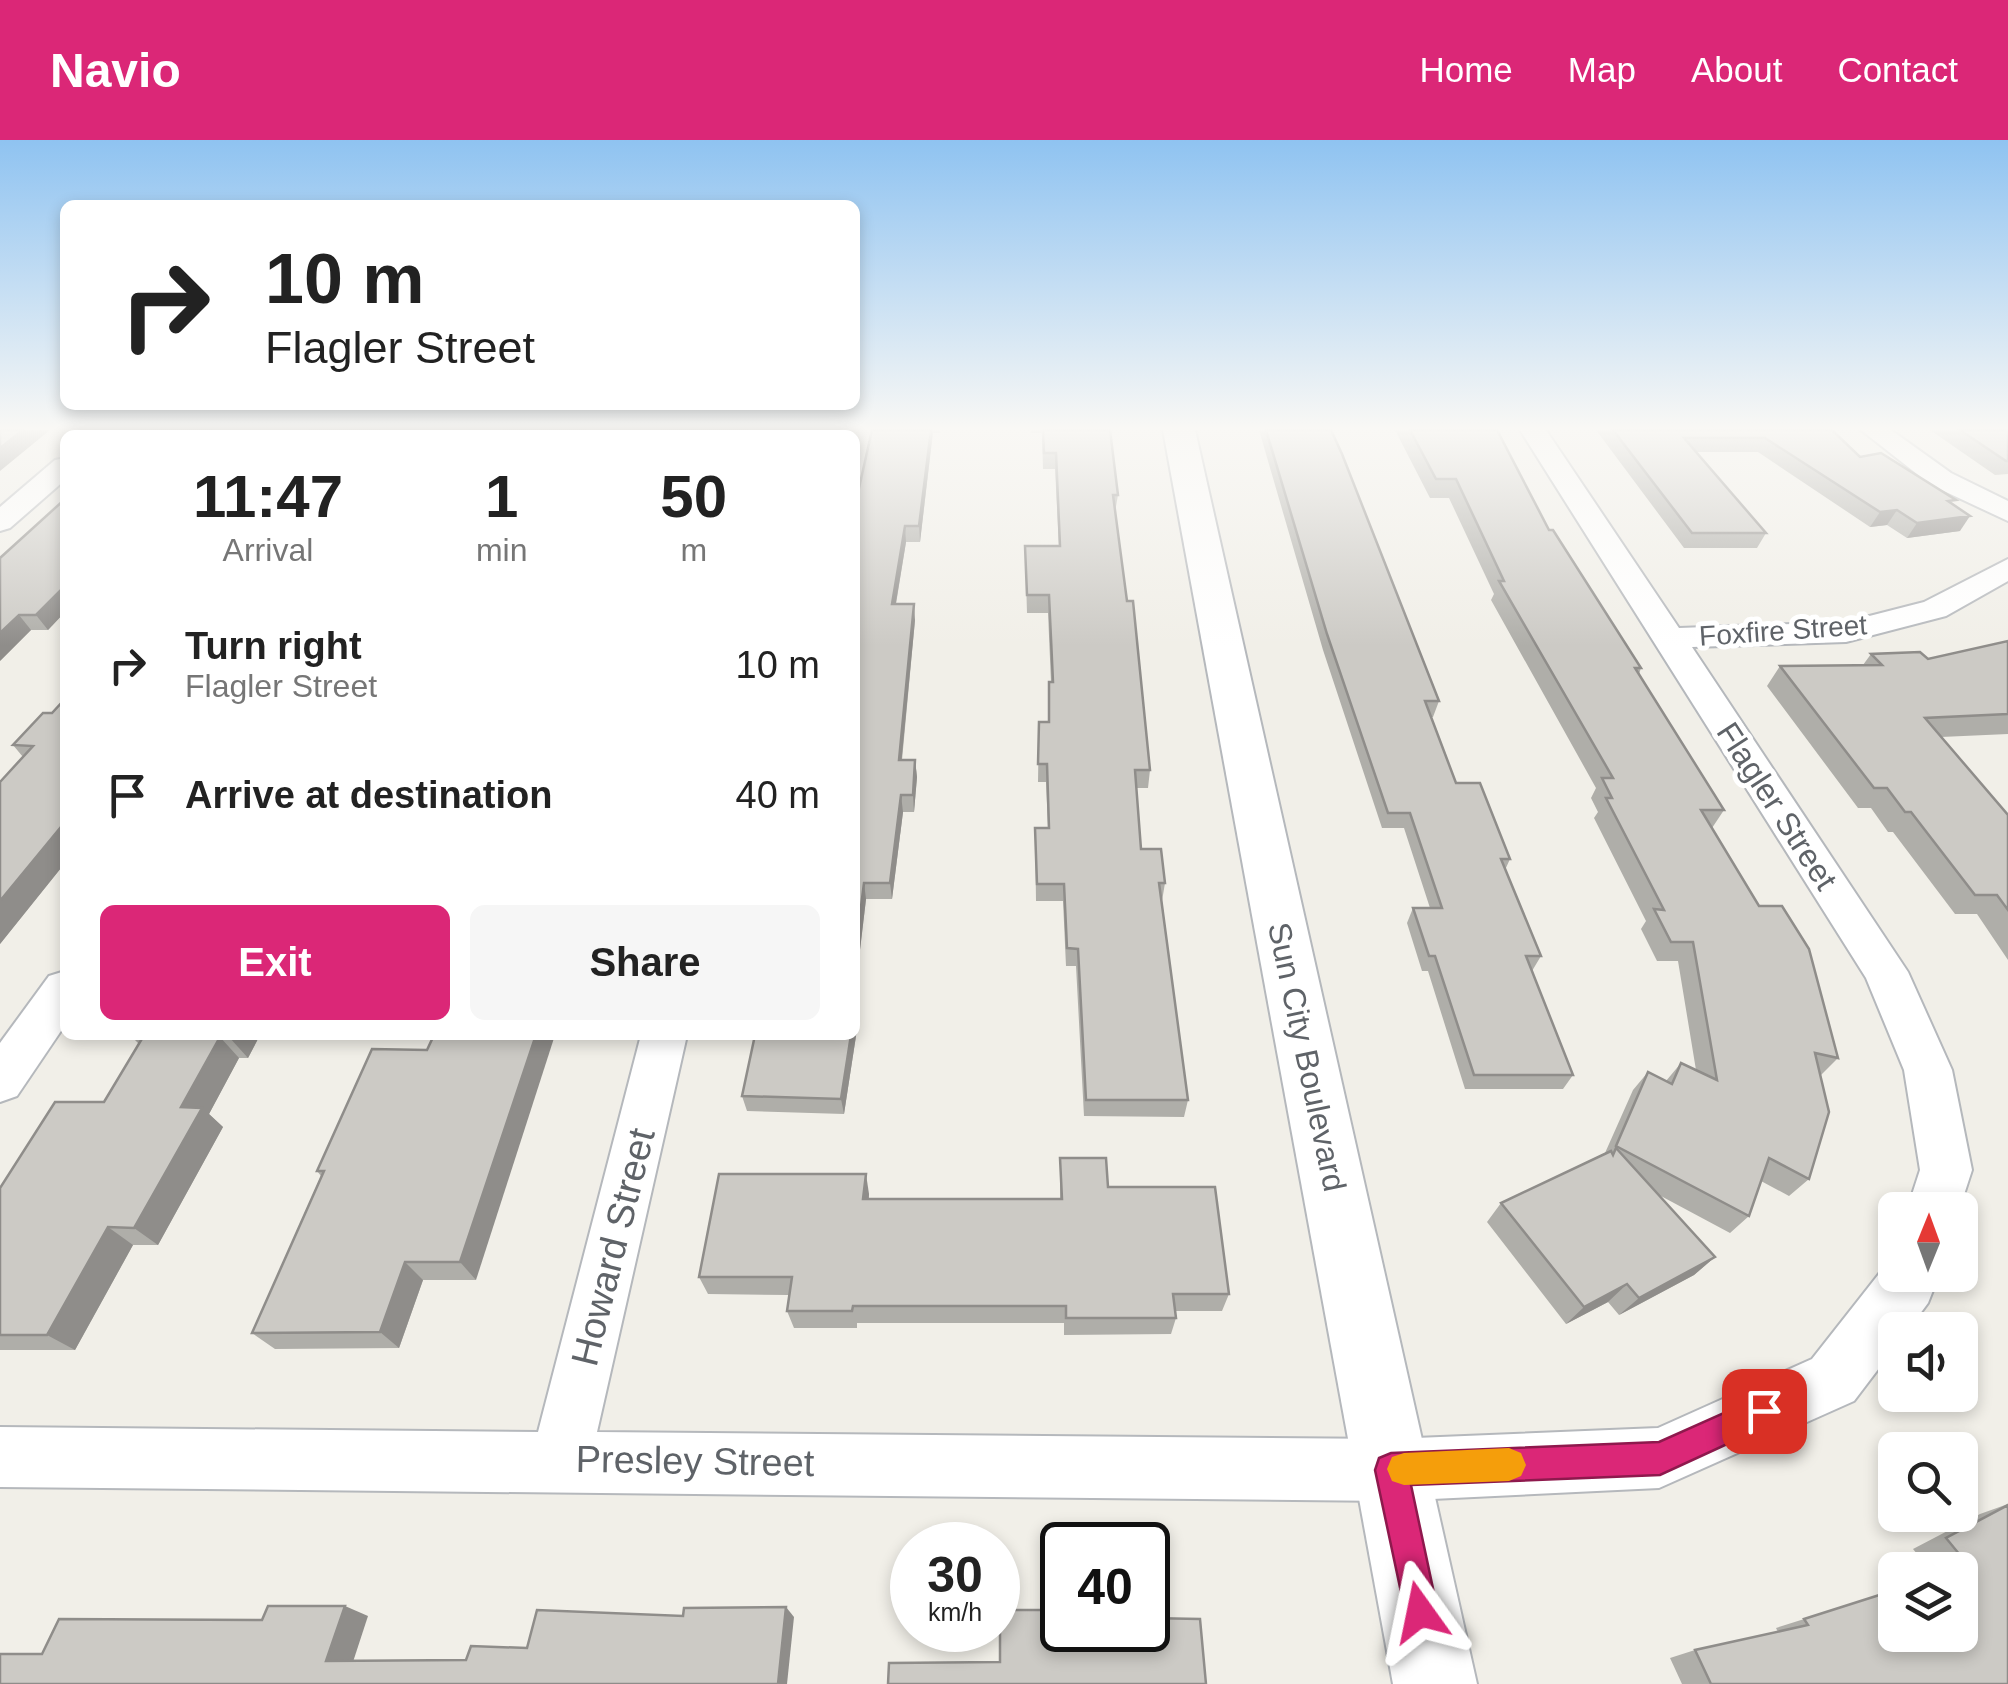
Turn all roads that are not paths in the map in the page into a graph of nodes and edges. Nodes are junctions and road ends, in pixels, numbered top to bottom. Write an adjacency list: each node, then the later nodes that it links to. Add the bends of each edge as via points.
1 (23, 502): 4 (street)
2 (1194, 502): 14 (street, Sun City Boulevard)
3 (1579, 502): 6 (street, Flagler Street)
4 (0, 522)
5 (2008, 568): 6 (street, Foxfire Street, via 1935,609 1846,632)
6 (1666, 638): 10 (street, Flagler Street, via 1886,972 1928,1070 1946,1170)
7 (60, 996): 9 (street)
8 (663, 1040): 13 (street, Howard Street)
9 (0, 1081)
10 (1939, 1192)
11 (1903, 1292): 14 (street, via 1833,1380 1660,1458)
12 (0, 1457): 13 (street, Presley Street)
13 (561, 1459): 14 (street, Presley Street)
14 (1391, 1470): 15 (street, Sun City Boulevard)
15 (1435, 1684)

